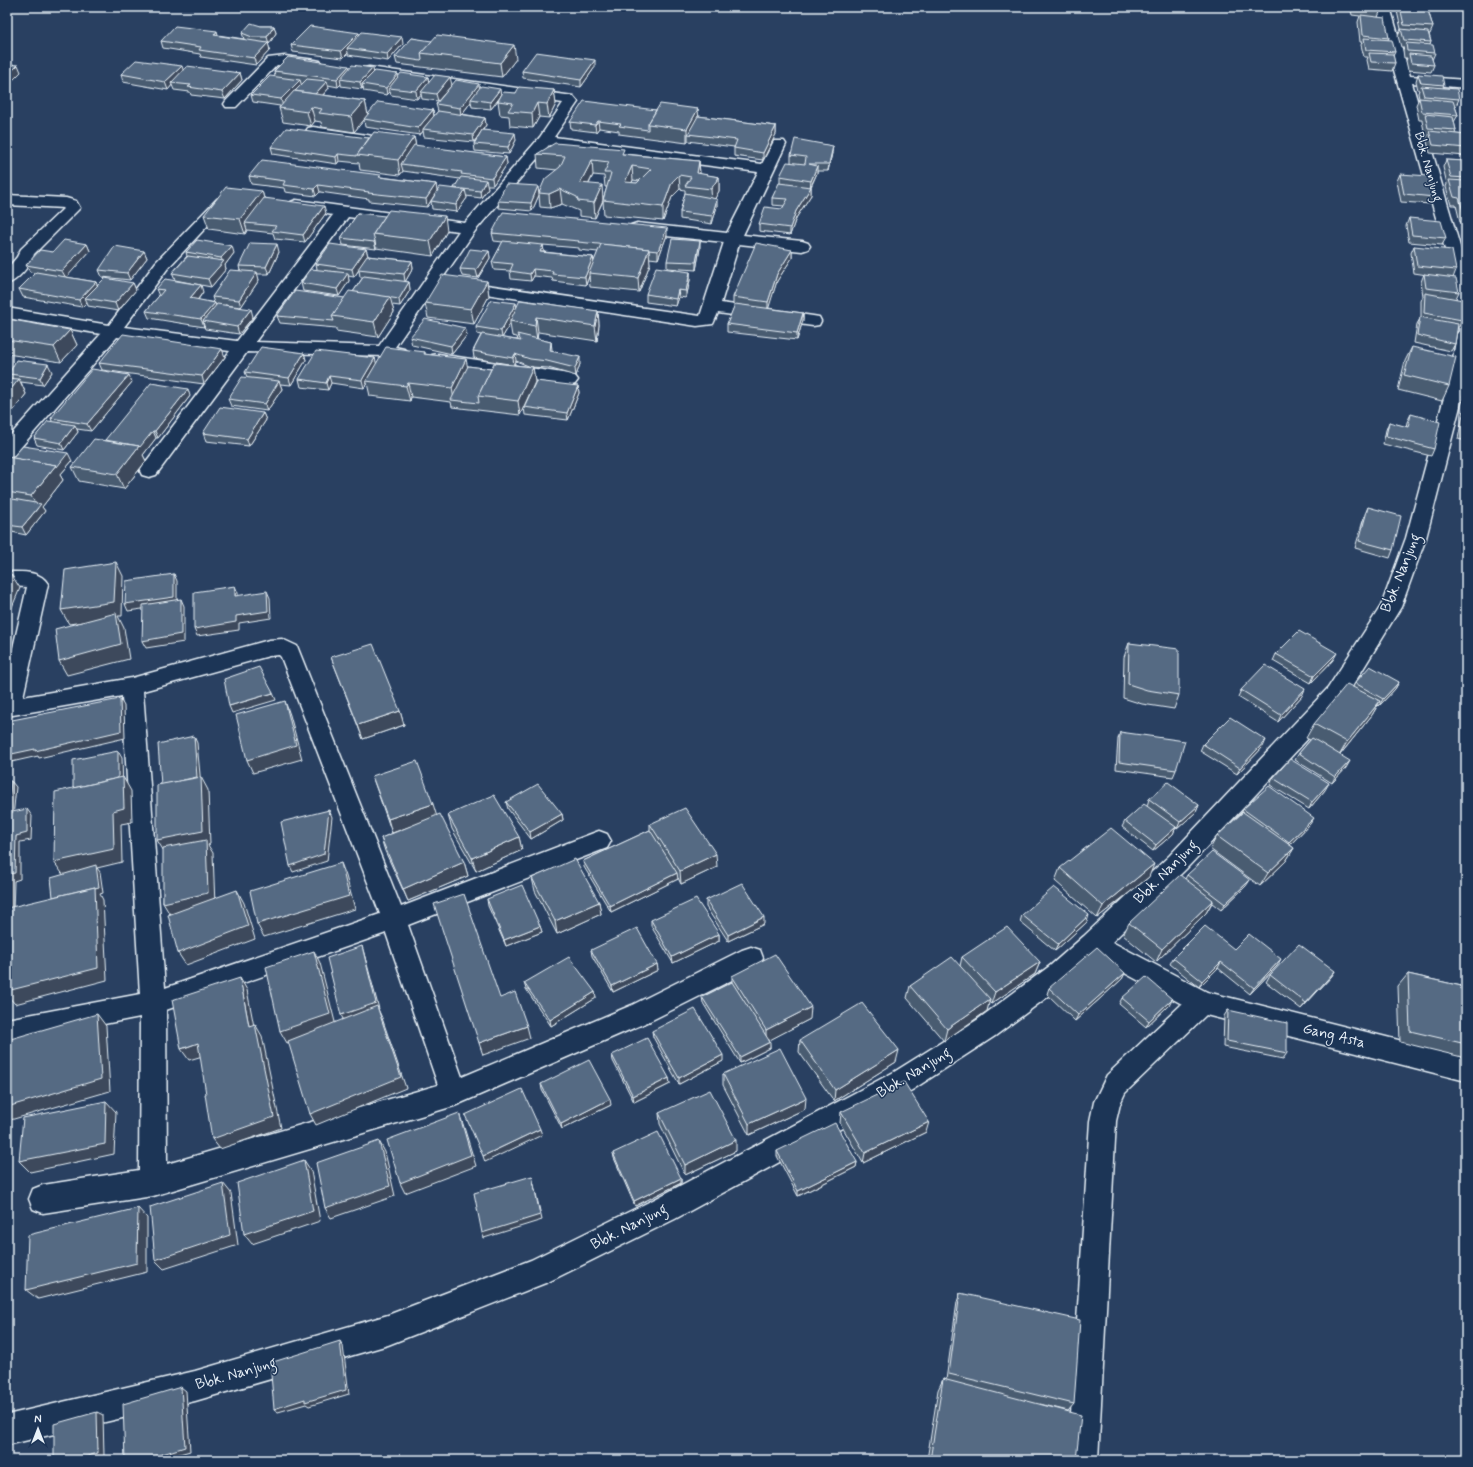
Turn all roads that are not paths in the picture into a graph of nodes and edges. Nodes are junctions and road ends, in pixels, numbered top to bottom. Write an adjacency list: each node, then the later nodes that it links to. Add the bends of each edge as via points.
1 (1383, 7): 6 (street, Bbk. Nanjung)
2 (332, 66): 5 (street, via 279,60 273,61)
3 (356, 70): 10 (street, via 568,99 570,105)
4 (240, 76): 5 (street)
5 (256, 78): 8 (street)
6 (1402, 78): 7 (street); 31 (street, Bbk. Nanjung, via 1464,288)
7 (1466, 84)
8 (231, 104)
9 (313, 131): 11 (street)
10 (545, 140): 14 (street); 15 (street)
11 (384, 141)
12 (779, 144): 15 (street)
13 (509, 160): 14 (street)
14 (524, 163): 20 (street)
15 (767, 169): 24 (street)
16 (244, 198): 32 (street, via 222,202 162,265)
17 (7, 200): 26 (street, via 66,203 71,204 72,208 26,252 25,258)
18 (283, 203): 19 (street)
19 (344, 210): 23 (street); 34 (street)
20 (483, 211): 21 (street); 23 (street)
21 (498, 213)
22 (624, 226): 24 (street)
23 (469, 228): 27 (street)
24 (733, 238): 25 (street); 28 (street)
25 (802, 246)
26 (7, 279)
27 (430, 282): 28 (street, via 697,321 707,320); 35 (street)
28 (712, 307): 30 (street)
29 (7, 313): 32 (street)
30 (813, 321)
31 (1466, 327)
32 (113, 331): 34 (street); 37 (street)
33 (1466, 334): 44 (street, Bbk. Nanjung, via 1460,372 1416,538 1386,613 1336,694 1178,862)
34 (241, 348): 35 (street); 38 (street)
35 (384, 351): 36 (street)
36 (569, 380)
37 (7, 451)
38 (149, 471)
39 (7, 579): 41 (street, via 31,580 38,584)
40 (132, 686): 41 (street); 43 (street, via 269,648 282,647 290,652); 47 (street)
41 (9, 708)
42 (599, 841): 43 (street)
43 (394, 920): 47 (street); 50 (street)
44 (1093, 944): 46 (street, Gang Asta); 53 (street, Bbk. Nanjung, via 1060,973 986,1028 903,1082 665,1209 538,1272 388,1330 196,1386)
45 (751, 958): 50 (street, via 640,1013)
46 (1202, 1002): 49 (street, Gang Asta); 54 (street, via 1116,1084 1107,1102 1103,1121)
47 (153, 1003): 48 (street); 51 (street)
48 (7, 1031)
49 (1466, 1069)
50 (454, 1093): 51 (street)
51 (153, 1182): 52 (street)
52 (43, 1199)
53 (7, 1430)
54 (1083, 1460)

